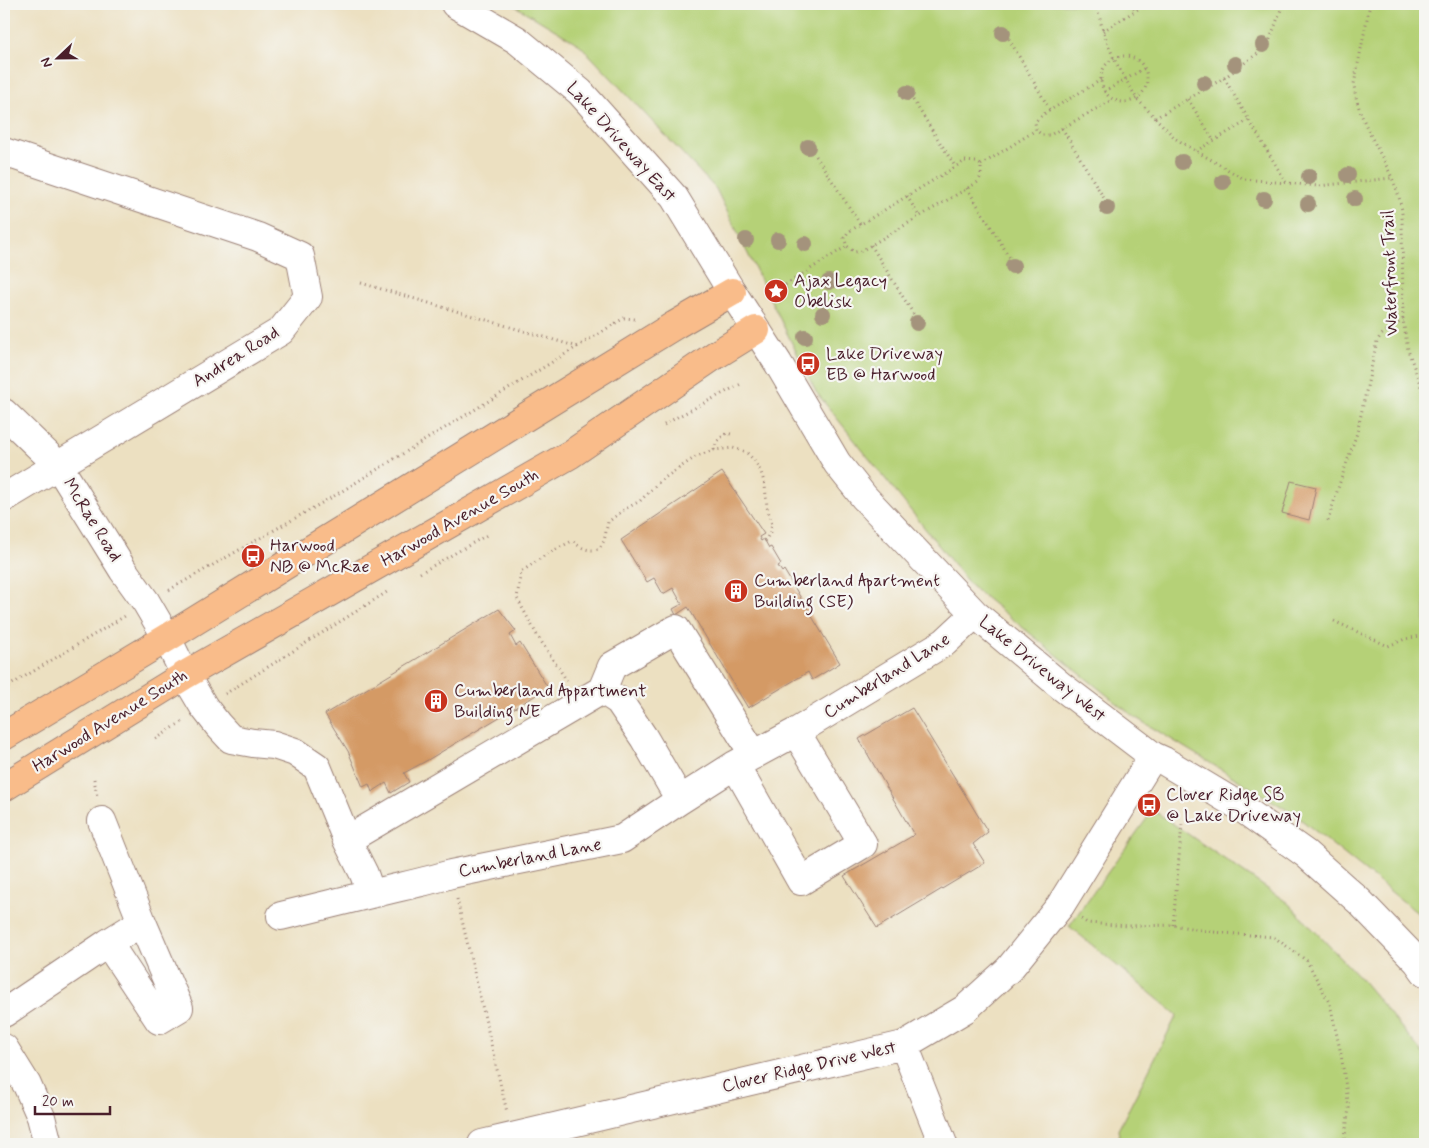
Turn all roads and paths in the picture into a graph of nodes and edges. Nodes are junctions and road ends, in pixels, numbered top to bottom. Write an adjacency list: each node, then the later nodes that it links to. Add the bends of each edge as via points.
1 (454, 4): 43 (street, Lake Driveway East, via 517,40 580,92 674,197)
2 (1096, 4): 8 (path)
3 (1131, 4): 7 (path)
4 (1146, 4): 7 (path)
5 (1283, 4): 12 (path, via 1269,42)
6 (1370, 4): 31 (path, Waterfront Trail, via 1354,84 1355,96 1358,110)
7 (1135, 10): 8 (path)
8 (1102, 31): 10 (path)
9 (1009, 40): 20 (path)
10 (1114, 59): 11 (path, via 1123,56 1135,58); 13 (path); 14 (path, via 1104,68)
11 (1145, 68): 13 (path); 16 (path, via 1148,78)
12 (1224, 78): 17 (path); 22 (path)
13 (1125, 79): 15 (path); 16 (path)
14 (1101, 80): 15 (path); 20 (path)
15 (1104, 92): 19 (path)
16 (1137, 99): 19 (path, via 1125,103); 21 (path)
17 (1188, 99): 21 (path); 25 (path)
18 (912, 100): 30 (path)
19 (1112, 100): 23 (path)
20 (1050, 110): 24 (path, via 1035,122)
21 (1155, 118): 27 (path, via 1176,139)
22 (1249, 120): 25 (path); 32 (path)
23 (1062, 128): 24 (path, via 1050,135 1042,135); 35 (path)
24 (1036, 130): 29 (path)
25 (1214, 141): 27 (path)
26 (4, 152): 54 (street, Andrea Road, via 258,237 300,256 308,298 281,331)
27 (1196, 152): 32 (path, via 1244,179)
28 (816, 156): 37 (path)
29 (982, 165): 30 (path, via 965,160); 33 (path, via 978,182)
30 (956, 166): 34 (path)
31 (1392, 178): 32 (path, via 1318,186); 46 (path, Waterfront Trail, via 1402,211)
32 (1287, 184)
33 (967, 188): 36 (path); 40 (path)
34 (907, 196): 36 (path); 37 (path)
35 (1105, 200)
36 (919, 216): 38 (path)
37 (860, 224): 39 (path, via 844,238)
38 (871, 244): 39 (path, via 854,252); 44 (path)
39 (847, 246): 42 (path)
40 (1010, 258)
41 (361, 283): 47 (path)
42 (784, 285): 43 (path, via 777,281 766,287); 43 (path, via 785,294 774,301)
43 (749, 307): 59 (street, Lake Driveway West, via 837,463 864,497); 62 (main road, via 666,330); 63 (main road, Harwood Avenue South, via 714,356 571,454)
44 (914, 315)
45 (624, 318): 47 (path)
46 (1402, 320): 49 (path, Waterfront Trail, via 1408,350); 56 (path, via 1377,341 1357,433)
47 (578, 347): 58 (path, via 334,496)
48 (740, 384): 50 (path)
49 (1425, 398)
50 (692, 409)
51 (4, 413): 54 (street, McRae Road)
52 (734, 435): 53 (path, via 727,433 722,436)
53 (714, 450): 57 (path, via 733,448 746,452 758,467 765,485 772,525); 65 (path, via 697,456 660,481 640,501 608,522 604,541 598,549 580,547 572,540 521,572 517,598 537,635)
54 (58, 465): 55 (street, Andrea Road); 58 (street, McRae Road)
55 (4, 498)
56 (1328, 521)
57 (765, 542)
58 (146, 602): 62 (street, McRae Road); 64 (path)
59 (975, 614): 66 (street, Cumberland Lane, via 945,642); 68 (street, Lake Driveway West, via 1060,686)
60 (1334, 621): 61 (path, via 1388,646)
61 (1425, 635)
62 (167, 638): 63 (street, McRae Road); 67 (main road)
63 (185, 675): 70 (main road, Harwood Avenue South); 74 (street, via 204,707 231,739 274,744 295,752 317,767)
64 (4, 689)
65 (591, 696): 69 (street, via 612,666 676,629); 71 (street, via 619,701); 74 (street)
66 (796, 732): 69 (street, Cumberland Lane); 69 (street, via 863,844 801,881)
67 (4, 736)
68 (1153, 756): 77 (street, Clover Ridge Drive West); 82 (street, Lake Driveway West, via 1239,806 1306,854 1360,902)
69 (745, 760): 71 (street, Cumberland Lane)
70 (4, 787)
71 (680, 800): 75 (street, Cumberland Lane, via 622,839)
72 (102, 821): 79 (street)
73 (1182, 824): 80 (path)
74 (347, 840): 76 (street)
75 (451, 874): 76 (street, Cumberland Lane); 87 (path)
76 (371, 894): 78 (street, Cumberland Lane)
77 (1060, 906): 80 (path, via 1087,923); 84 (street, Clover Ridge Drive West, via 1009,970 965,1009)
78 (281, 916)
79 (142, 922): 81 (street); 81 (street, via 178,1008 159,1020)
80 (1173, 925): 91 (path, via 1274,937 1307,961 1330,1004 1341,1054 1349,1108)
81 (108, 944): 83 (street)
82 (1425, 972)
83 (4, 1013)
84 (904, 1045): 86 (street, Clover Ridge Drive West); 90 (street)
85 (4, 1048): 88 (street, via 27,1085)
86 (560, 1136): 87 (street, Clover Ridge Drive West)
87 (512, 1137): 89 (street, Clover Ridge Drive West)
88 (48, 1144)
89 (482, 1144)
90 (943, 1144)
91 (1344, 1144)

